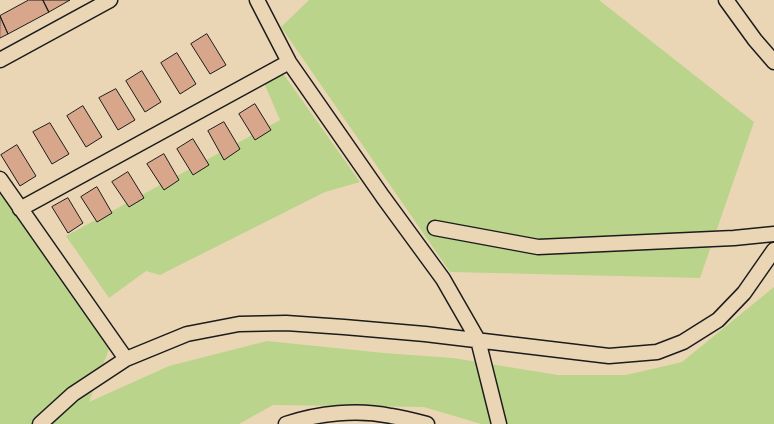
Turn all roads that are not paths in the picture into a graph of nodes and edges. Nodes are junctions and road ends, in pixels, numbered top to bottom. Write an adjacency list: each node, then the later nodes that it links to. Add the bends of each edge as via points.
1 (110, 0): 4 (street)
2 (257, 0): 5 (street)
3 (726, 0): 6 (street)
4 (0, 60)
5 (289, 62): 8 (street); 12 (street, via 443,279)
6 (774, 62)
7 (0, 179): 8 (street)
8 (20, 209): 13 (street)
9 (435, 228): 10 (street, via 538,247)
10 (774, 234)
11 (774, 250): 12 (street, via 744,293 718,320 683,342 657,352 609,356)
12 (478, 340): 13 (street, via 286,323 239,324 187,334); 17 (street)
13 (126, 359): 14 (street, via 73,394)
14 (40, 424)
15 (286, 424): 16 (street, via 302,418 361,412)
16 (427, 424)
17 (499, 424)

